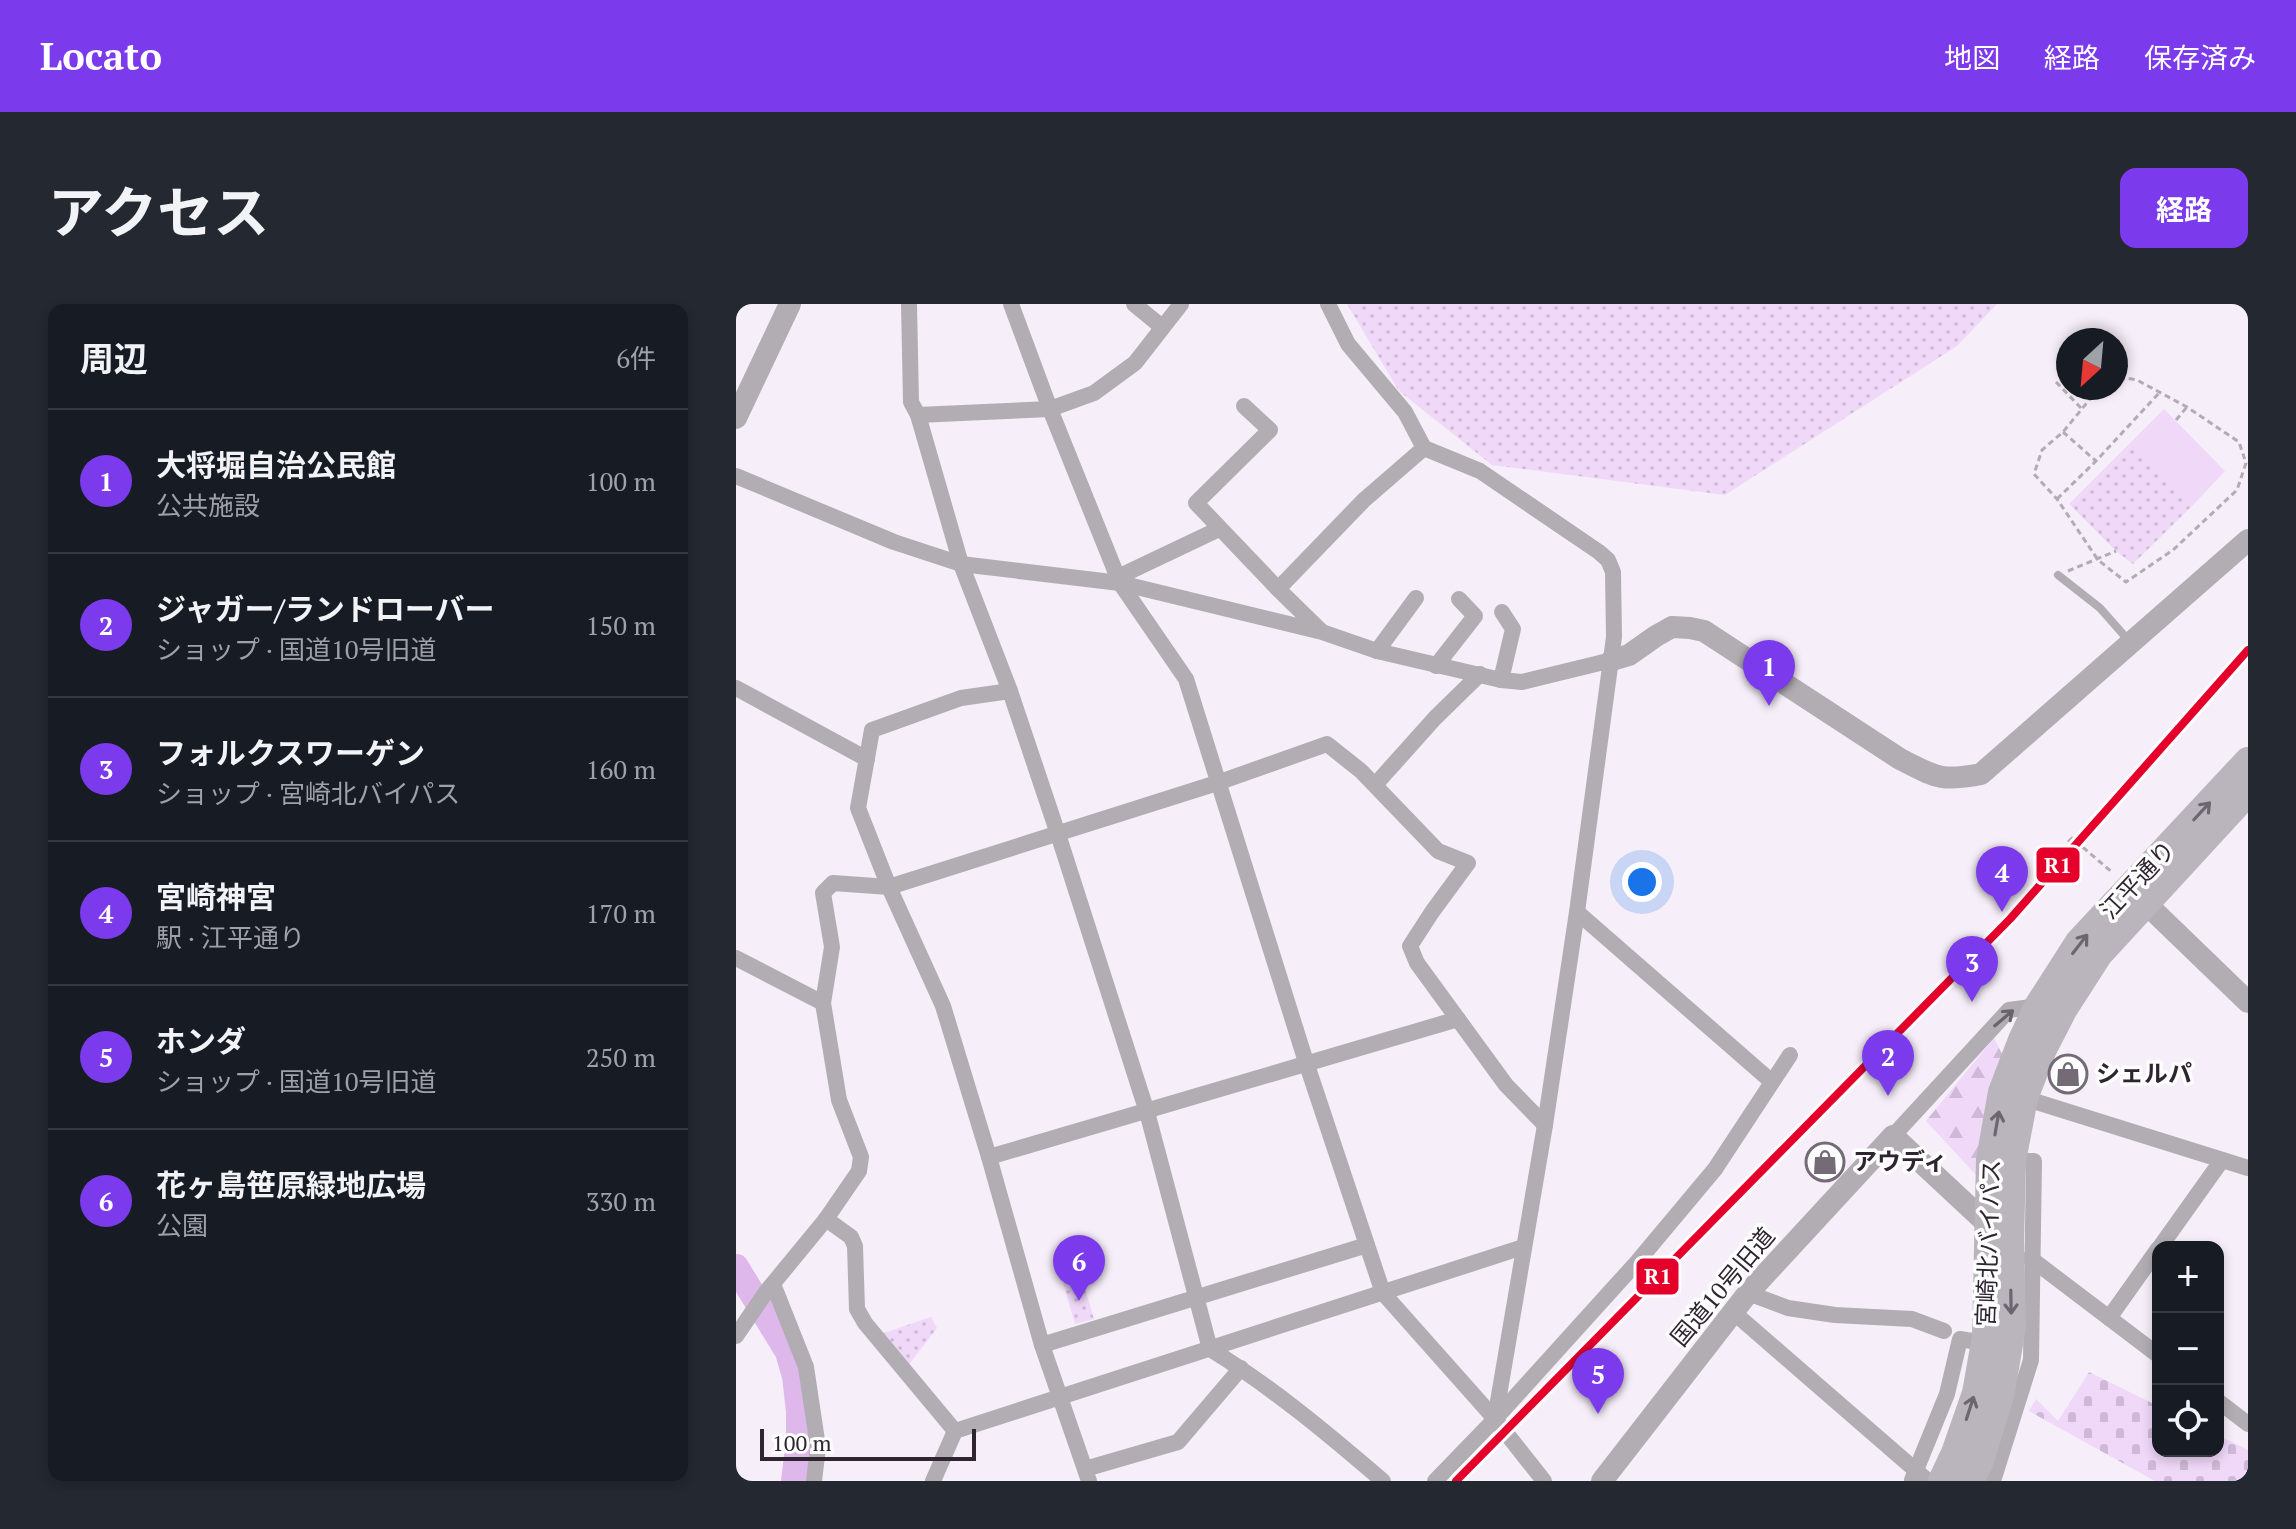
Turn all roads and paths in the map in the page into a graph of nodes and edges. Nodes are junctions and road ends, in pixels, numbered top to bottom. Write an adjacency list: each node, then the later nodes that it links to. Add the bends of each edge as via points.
1 (790, 304): 17 (street)
2 (909, 304): 16 (street, via 911,402)
3 (1011, 304): 14 (street)
4 (1134, 304): 7 (street)
5 (1181, 304): 7 (street)
6 (1328, 304): 20 (street, via 1348,344 1405,412)
7 (1162, 327): 14 (street, via 1135,363 1094,393)
8 (2128, 378): 9 (path)
9 (2160, 392): 13 (path); 21 (path)
10 (2073, 400): 15 (path)
11 (2089, 400): 15 (path)
12 (1244, 406): 24 (street, via 1270,430 1196,503)
13 (2187, 407): 18 (path); 27 (path, via 2239,442 2246,463 2237,490 2173,550 2126,582)
14 (1050, 409): 16 (street); 30 (street)
15 (2082, 409): 19 (path)
16 (918, 415): 28 (street)
17 (736, 418)
18 (2176, 420)
19 (2063, 432): 21 (path); 23 (path, via 2042,450 2034,474)
20 (1424, 448): 31 (street, via 1364,500); 38 (street, via 1480,471 1608,560 1615,614)
21 (2096, 461): 23 (path)
22 (736, 476): 28 (street)
23 (2057, 499): 27 (path)
24 (1219, 529): 30 (street); 31 (street)
25 (2248, 540): 36 (street)
26 (2116, 551): 27 (path)
27 (2098, 560): 29 (path)
28 (961, 564): 30 (street); 43 (street)
29 (2058, 575): 36 (lane, via 2100,608)
30 (1119, 580): 35 (street); 46 (street, via 1186,679)
31 (1278, 589): 35 (street)
32 (1416, 598): 37 (street)
33 (1459, 599): 39 (street, via 1475,616)
34 (1502, 612): 41 (street, via 1513,629)
35 (1322, 632): 37 (street)
36 (2130, 642): 38 (street, via 1981,774 1949,779 1900,759 1704,631 1672,627)
37 (1377, 651): 39 (street)
38 (1612, 660): 41 (street, via 1522,682); 53 (street)
39 (1436, 666): 40 (street)
40 (1480, 674): 41 (street); 47 (street)
41 (1501, 680)
42 (736, 688): 44 (street)
43 (1010, 691): 44 (street, via 961,698 872,730); 49 (street)
44 (867, 759): 51 (street, via 858,808)
45 (2248, 761): 52 (highway, 江平通り, one-way to 45)
46 (1217, 783): 47 (street, via 1327,744); 49 (street); 60 (street)
47 (1375, 785): 58 (street, via 1438,851 1468,863 1410,946)
48 (2248, 792): 52 (highway, 江平通り)
49 (1058, 834): 51 (street); 63 (street)
50 (2068, 842): 52 (path, via 2072,838)
51 (889, 887): 56 (street, via 833,883 823,893 832,947); 66 (street, via 943,1006)
52 (2138, 896): 55 (street); 57 (highway, 江平通り, via 2079,942)
53 (1577, 912): 61 (street); 64 (street)
54 (736, 958): 56 (street)
55 (2248, 1002)
56 (823, 1003): 70 (street, via 839,1100 861,1157 859,1171)
57 (2050, 1008): 62 (highway, 宮崎北バイパス, via 2043,1049); 65 (street, one-way to 57, via 2009,1010); 71 (highway, 宮崎北バイパス, one-way to 57, via 1990,1160 2002,1092 2022,1040)
58 (1458, 1019): 60 (street); 64 (street, via 1506,1085)
59 (1790, 1055): 61 (street)
60 (1306, 1062): 63 (street); 73 (street)
61 (1772, 1082): 91 (street, via 1715,1169)
62 (2024, 1098): 67 (street); 68 (highway, 宮崎北バイパス)
63 (1147, 1112): 66 (street); 80 (street)
64 (1545, 1125): 74 (street)
65 (1893, 1136): 71 (street); 79 (street, 国道10号旧道)
66 (989, 1157): 85 (street)
67 (2222, 1160): 69 (street); 72 (street)
68 (2012, 1161): 71 (highway, 宮崎北バイパス); 76 (street, via 2034,1161)
69 (2248, 1168)
70 (826, 1219): 77 (street); 93 (street, via 855,1246 857,1309 865,1323)
71 (1999, 1234): 76 (street); 95 (highway, 宮崎北バイパス, via 1976,1393 1955,1453); 102 (highway, 宮崎北バイパス, one-way to 102, via 2012,1327 2000,1396)
72 (2164, 1241)
73 (1367, 1245): 78 (street); 80 (street)
74 (1523, 1247): 78 (street); 91 (street)
75 (2152, 1258): 82 (street)
76 (2034, 1261): 82 (street); 103 (street, via 2031,1360)
77 (769, 1288): 84 (street); 97 (street, via 806,1367 818,1447)
78 (1383, 1293): 86 (street); 91 (street)
79 (1748, 1293): 81 (street, 国道10号旧道); 83 (street, via 1788,1308 1912,1319)
80 (1196, 1297): 85 (street); 86 (street)
81 (1732, 1311): 95 (street); 101 (street, 国道10号旧道)
82 (2109, 1318): 87 (street)
83 (1944, 1331)
84 (736, 1336)
85 (1042, 1345): 89 (street)
86 (1210, 1349): 88 (street); 89 (street)
87 (2152, 1350)
88 (1241, 1368): 94 (street, via 1178,1442); 98 (street, via 1304,1413)
89 (1060, 1397): 93 (street); 94 (street)
90 (2224, 1406): 92 (street)
91 (1495, 1419): 99 (street); 100 (street)
92 (2248, 1424)
93 (955, 1431): 96 (street)
94 (1087, 1475)
95 (1924, 1479)
96 (935, 1480)
97 (814, 1481)
98 (1383, 1481)
99 (1435, 1481)
100 (1544, 1481)
101 (1602, 1481)
102 (1970, 1481)
103 (1993, 1481)

